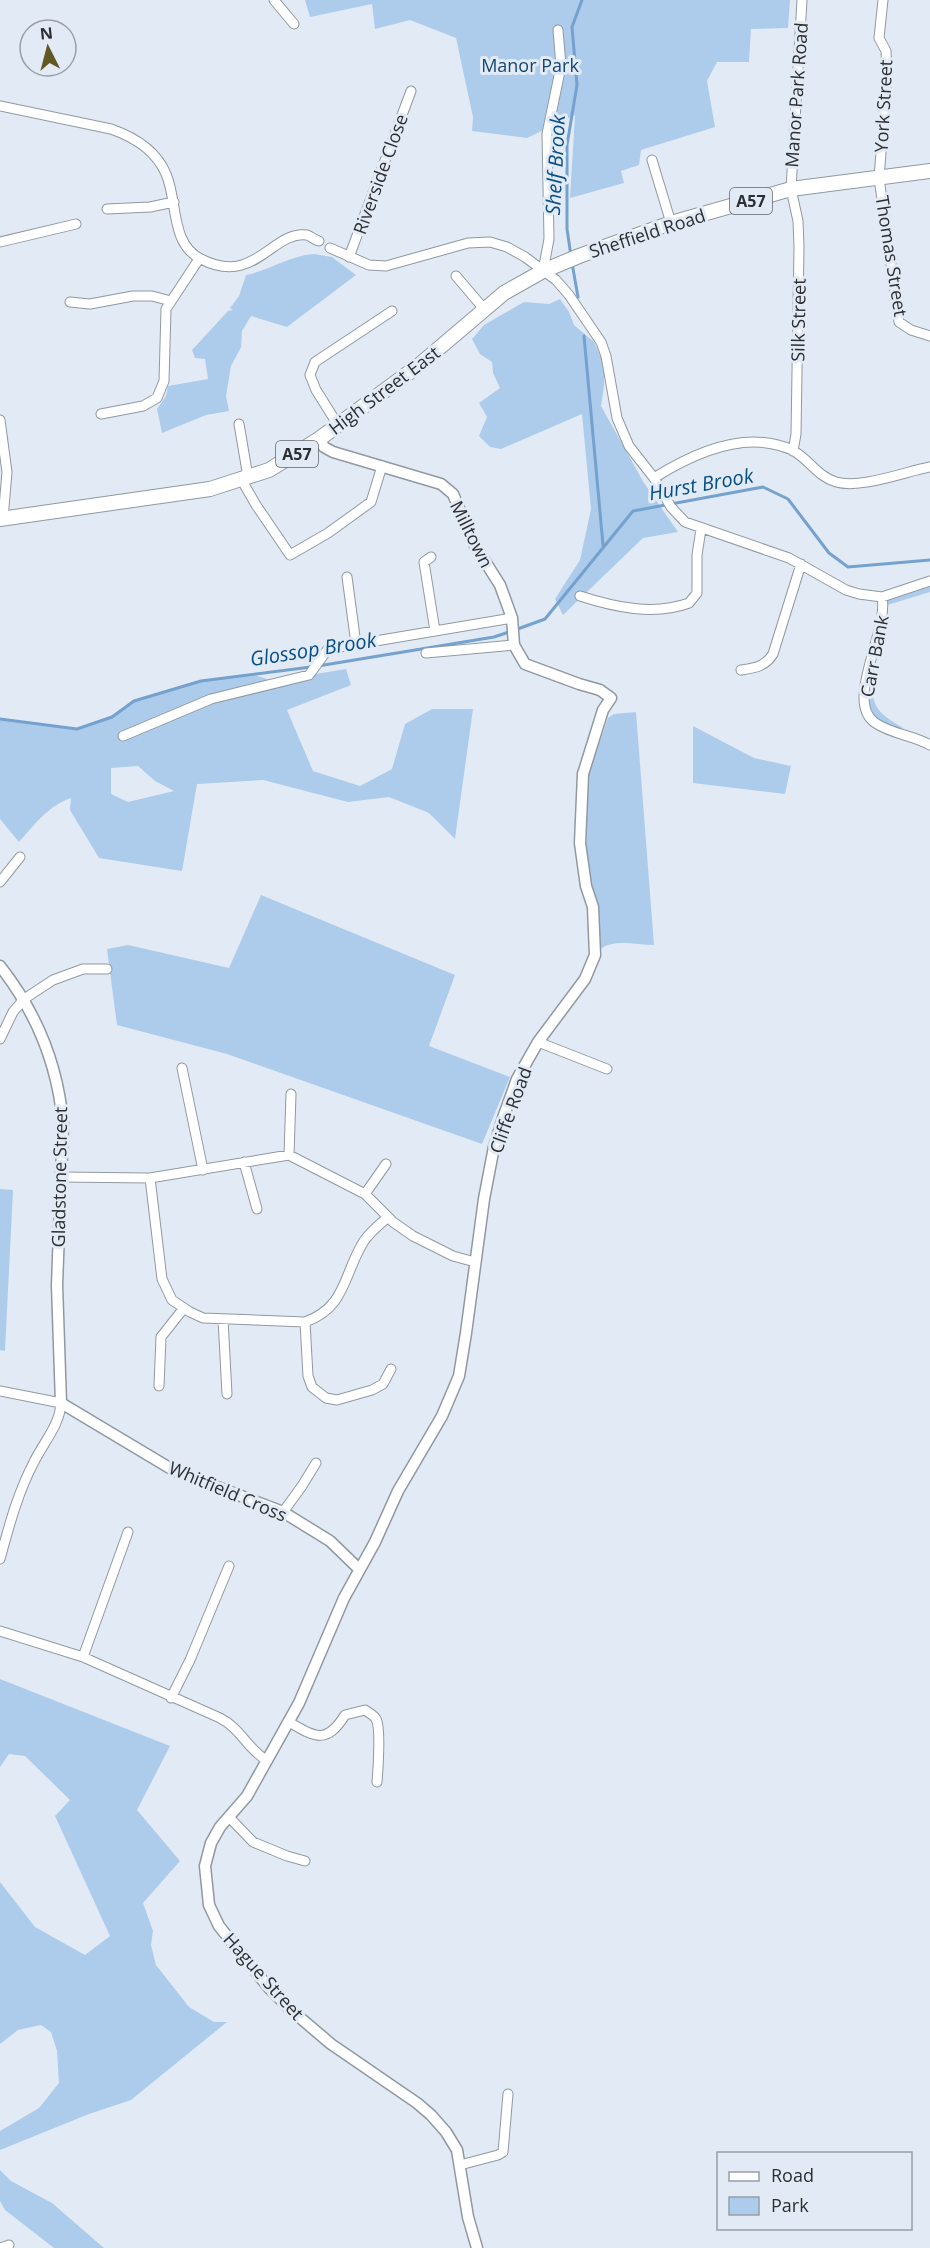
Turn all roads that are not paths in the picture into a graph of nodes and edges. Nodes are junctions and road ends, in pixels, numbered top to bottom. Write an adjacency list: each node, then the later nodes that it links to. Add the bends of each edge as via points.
1 (274, 0): 4 (street)
2 (802, 0): 11 (street, Manor Park Road)
3 (883, 0): 10 (street, York Street, via 879,38 886,51 887,75)
4 (294, 24)
5 (558, 30): 21 (street, via 561,66 547,134 549,239)
6 (411, 91): 19 (street, Riverside Close)
7 (0, 106): 12 (street, via 128,135 157,158 166,172)
8 (652, 160): 14 (street)
9 (930, 171): 10 (main road, Sheffield Road / A57)
10 (879, 178): 11 (main road, Sheffield Road / A57); 27 (street, Thomas Street, via 899,322)
11 (791, 189): 14 (main road, Sheffield Road / A57); 33 (street, Silk Street, via 799,247)
12 (174, 202): 13 (street); 20 (street, via 182,239)
13 (107, 209)
14 (671, 223): 21 (main road, Sheffield Road / A57)
15 (76, 224): 17 (street)
16 (319, 241): 20 (street, via 307,235 297,236 247,264 233,267)
17 (0, 242)
18 (330, 248): 19 (street)
19 (349, 257): 21 (street, via 369,265 387,266 468,243 490,242 507,247)
20 (199, 259): 23 (street)
21 (543, 271): 25 (main road, High Street East / A57); 37 (street, via 569,295 601,342 616,418 629,446)
22 (456, 276): 25 (street)
23 (171, 301): 24 (street, via 133,296 90,304); 28 (street, via 165,318 164,381 157,398 143,406)
24 (70, 303)
25 (485, 309): 31 (main road, High Street East / A57, via 418,366)
26 (392, 311): 31 (street, via 315,362 310,375)
27 (930, 336)
28 (101, 414)
29 (0, 420): 38 (street, via 7,472)
30 (239, 424): 36 (street)
31 (338, 425): 32 (main road, High Street East / A57)
32 (319, 439): 34 (street, Milltown, via 333,452); 36 (main road, High Street East / A57, via 284,463)
33 (793, 451): 35 (street, via 835,482 858,484); 37 (street, via 749,443 724,446 680,462)
34 (382, 466): 36 (street, via 371,502 290,555 256,505); 46 (street, Milltown, via 441,484 453,494 474,544 500,585)
35 (930, 467)
36 (244, 478): 38 (main road, High Street East / A57, via 210,489)
37 (654, 478): 39 (street, via 670,507 685,522)
38 (2, 519)
39 (701, 529): 41 (street); 44 (street, via 697,593 688,603 658,609 631,608)
40 (431, 557): 47 (street, via 424,562)
41 (801, 564): 45 (street, via 846,591); 51 (street, via 772,654 757,668)
42 (347, 577): 49 (street)
43 (930, 580): 45 (street)
44 (580, 596)
45 (882, 597): 53 (street, Carr Bank, via 884,606 864,697 865,713 875,723)
46 (512, 623): 47 (street); 48 (street, Milltown)
47 (435, 631): 49 (street)
48 (514, 643): 50 (street); 60 (street, Cliffe Road, via 525,664 600,690 611,698 603,710 583,774 580,843 593,908 595,955 585,979)
49 (357, 644): 52 (street, via 328,649 309,675 211,699)
50 (426, 652)
51 (741, 670)
52 (123, 736)
53 (930, 745)
54 (20, 857): 55 (street)
55 (0, 882)
56 (0, 966): 58 (street, Gladstone Street)
57 (107, 969): 58 (street, via 77,970)
58 (24, 999): 59 (street); 68 (street, Gladstone Street, via 46,1044 58,1087 63,1124)
59 (0, 1039)
60 (537, 1042): 62 (street); 73 (street, Cliffe Road, via 517,1079 494,1148)
61 (182, 1068): 67 (street)
62 (607, 1069)
63 (291, 1094): 64 (street)
64 (290, 1155): 65 (street); 70 (street)
65 (244, 1162): 67 (street); 71 (street)
66 (386, 1164): 70 (street)
67 (203, 1170): 69 (street)
68 (61, 1177): 69 (street); 81 (street, Gladstone Street, via 57,1285)
69 (150, 1178): 74 (street, via 162,1279 172,1300)
70 (365, 1194): 72 (street)
71 (257, 1209)
72 (388, 1217): 73 (street, via 425,1243); 76 (street, via 366,1238 334,1303 320,1316)
73 (475, 1262): 89 (street, Cliffe Road, via 459,1376 442,1416)
74 (184, 1308): 75 (street, via 202,1318); 78 (street, via 161,1337)
75 (223, 1319): 76 (street); 80 (street)
76 (305, 1322): 77 (street, via 308,1376 312,1387 326,1398 337,1400 372,1390 383,1384)
77 (391, 1369)
78 (159, 1386)
79 (0, 1391): 81 (street)
80 (227, 1394)
81 (61, 1403): 83 (street, Whitfield Cross, via 173,1470); 85 (street)
82 (316, 1463): 83 (street)
83 (283, 1512): 89 (street, Whitfield Cross, via 330,1541)
84 (0, 1516): 85 (street)
85 (11, 1518): 87 (street)
86 (129, 1532): 92 (street)
87 (0, 1559)
88 (229, 1566): 93 (street)
89 (359, 1569): 90 (street, Cliffe Road)
90 (344, 1598): 94 (street, Hague Street)
91 (0, 1631): 92 (street)
92 (83, 1657): 93 (street)
93 (171, 1698): 95 (street, via 226,1721)
94 (289, 1722): 95 (street, Hague Street); 96 (street, via 325,1736 334,1732 345,1715 365,1710 371,1714 378,1724)
95 (266, 1760): 97 (street, Hague Street, via 247,1796)
96 (377, 1782)
97 (229, 1817): 98 (street, via 253,1842); 100 (street, Hague Street, via 211,1843 205,1866 209,1905 219,1926 291,2010 431,2115 457,2150)
98 (305, 1861)
99 (508, 2094): 100 (street, via 503,2152)
100 (460, 2165): 101 (street, Hague Street)
101 (477, 2248)

